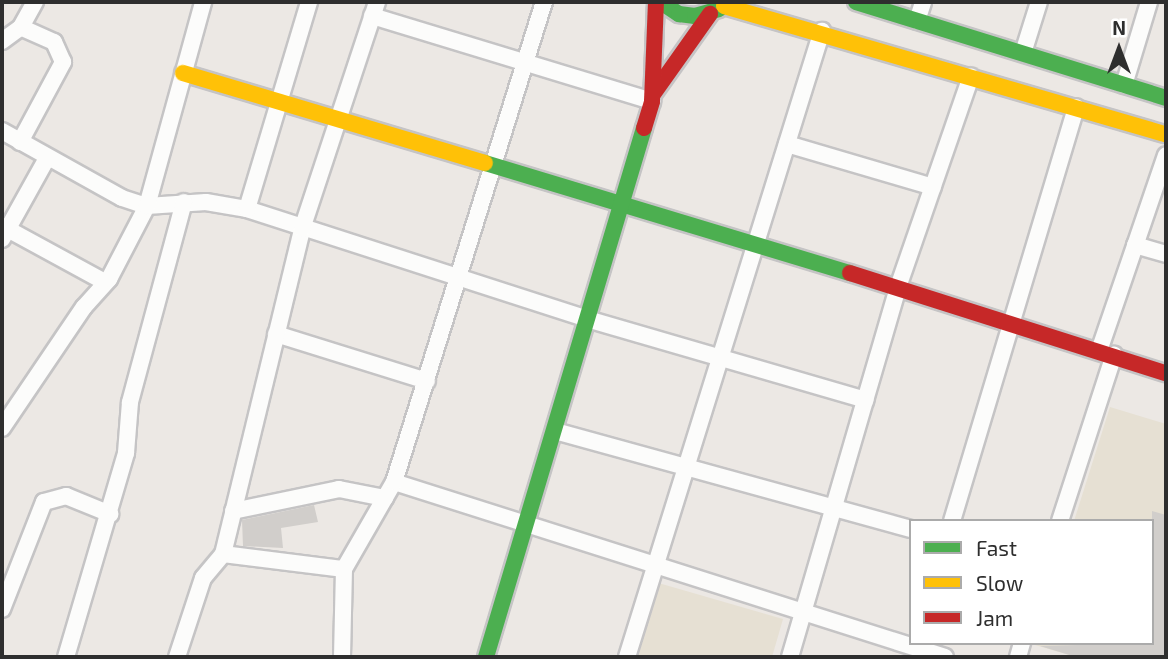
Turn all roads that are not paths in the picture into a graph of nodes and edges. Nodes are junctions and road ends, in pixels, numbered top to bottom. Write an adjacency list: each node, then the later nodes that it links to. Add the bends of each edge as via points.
1 (34, 2): 14 (street)
2 (203, 2): 19 (street)
3 (309, 2): 24 (street)
4 (544, 2): 18 (street)
5 (656, 2): 22 (street)
6 (661, 2): 11 (street, via 679,14)
7 (856, 2): 13 (street)
8 (923, 2): 13 (street)
9 (1039, 2): 17 (street)
10 (1149, 2): 21 (street)
11 (721, 7): 15 (street); 22 (street)
12 (374, 9): 18 (street); 26 (street)
13 (917, 21): 17 (street)
14 (21, 27): 16 (street); 29 (street, via 54,42 63,62)
15 (822, 32): 20 (street); 30 (street)
16 (2, 41)
17 (1023, 53): 21 (street)
18 (524, 63): 22 (street); 33 (street)
19 (183, 73): 24 (street); 37 (street)
20 (971, 76): 25 (street); 34 (street)
21 (1124, 85): 23 (street)
22 (653, 97): 36 (street)
23 (1166, 98)
24 (279, 101): 26 (street); 38 (street)
25 (1076, 107): 28 (street); 48 (street)
26 (338, 119): 33 (street); 39 (street)
27 (2, 131): 29 (street)
28 (1166, 134)
29 (20, 142): 32 (street)
30 (787, 144): 34 (street); 41 (street)
31 (1166, 155): 42 (street)
32 (47, 158): 37 (street, via 122,198); 40 (street)
33 (492, 164): 36 (street); 44 (street)
34 (933, 187): 46 (street)
35 (184, 202): 37 (street); 38 (street); 62 (street, via 130,402 126,453)
36 (624, 203): 41 (street); 47 (street)
37 (147, 206): 45 (street, via 109,279)
38 (247, 209): 39 (street)
39 (302, 229): 44 (street); 49 (street)
40 (4, 231): 45 (street)
41 (755, 243): 46 (street); 51 (street)
42 (1135, 245): 43 (street); 50 (street)
43 (1166, 254)
44 (460, 278): 47 (street); 53 (street)
45 (103, 281): 55 (street)
46 (897, 290): 48 (street); 54 (street)
47 (587, 319): 51 (street); 56 (street)
48 (1008, 324): 50 (street); 63 (street)
49 (276, 334): 53 (street); 61 (street)
50 (1107, 353): 52 (street); 64 (street)
51 (719, 358): 54 (street); 57 (street)
52 (1166, 373)
53 (427, 382): 58 (street)
54 (865, 400): 60 (street)
55 (2, 428)
56 (555, 431): 57 (street); 65 (street)
57 (685, 467): 60 (street); 68 (street)
58 (394, 482): 59 (street); 65 (street)
59 (385, 498): 61 (street, via 339,489); 69 (street)
60 (833, 508): 66 (street); 71 (street)
61 (233, 511): 67 (street)
62 (110, 514): 70 (street, via 66,496 44,502); 73 (street)
63 (953, 519)
64 (1060, 519)
65 (527, 523): 68 (street); 76 (street)
66 (909, 528)
67 (223, 554): 69 (street); 74 (street, via 203,578)
68 (655, 564): 71 (street); 77 (street)
69 (344, 569): 75 (street)
70 (2, 608)
71 (803, 611): 72 (street); 78 (street)
72 (915, 649): 79 (street)
73 (65, 657)
74 (177, 657)
75 (342, 657)
76 (486, 657)
77 (627, 657)
78 (790, 657)
79 (945, 657)

